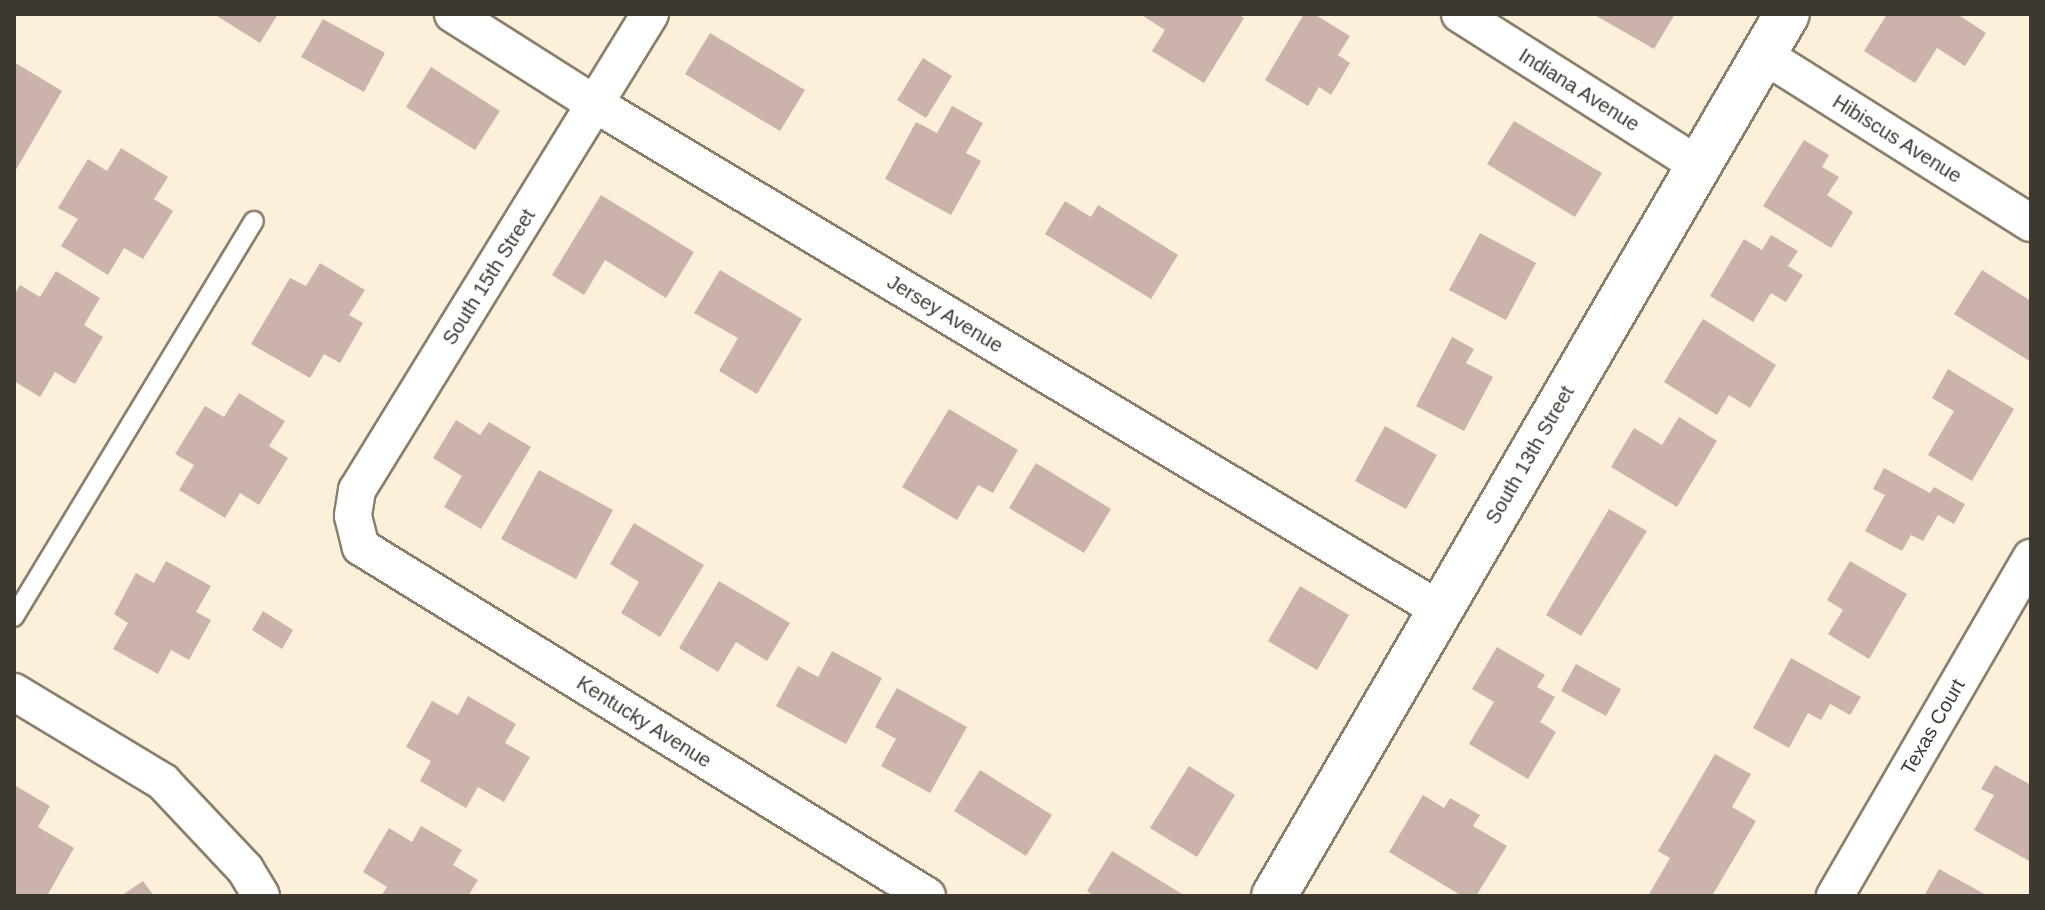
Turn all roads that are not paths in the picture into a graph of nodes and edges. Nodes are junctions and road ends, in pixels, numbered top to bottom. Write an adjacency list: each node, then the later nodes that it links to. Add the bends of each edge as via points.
1 (453, 14): 6 (street, Jersey Avenue)
2 (650, 14): 6 (street, South 15th Street)
3 (1460, 14): 7 (street, Indiana Avenue)
4 (1787, 14): 5 (street, South 13th Street)
5 (1764, 55): 7 (street, South 13th Street); 9 (street, Hibiscus Avenue)
6 (595, 104): 10 (street, South 15th Street, via 357,490 353,516); 12 (street, Jersey Avenue)
7 (1698, 165): 12 (street, South 13th Street)
8 (254, 221): 13 (lane)
9 (2031, 223)
10 (361, 547): 17 (street, Kentucky Avenue)
11 (2031, 558): 18 (street, Texas Court)
12 (1440, 610): 15 (street, South 13th Street)
13 (14, 617)
14 (14, 692): 16 (street, via 163,782 245,869)
15 (1281, 894)
16 (261, 896)
17 (927, 896)
18 (1835, 896)

